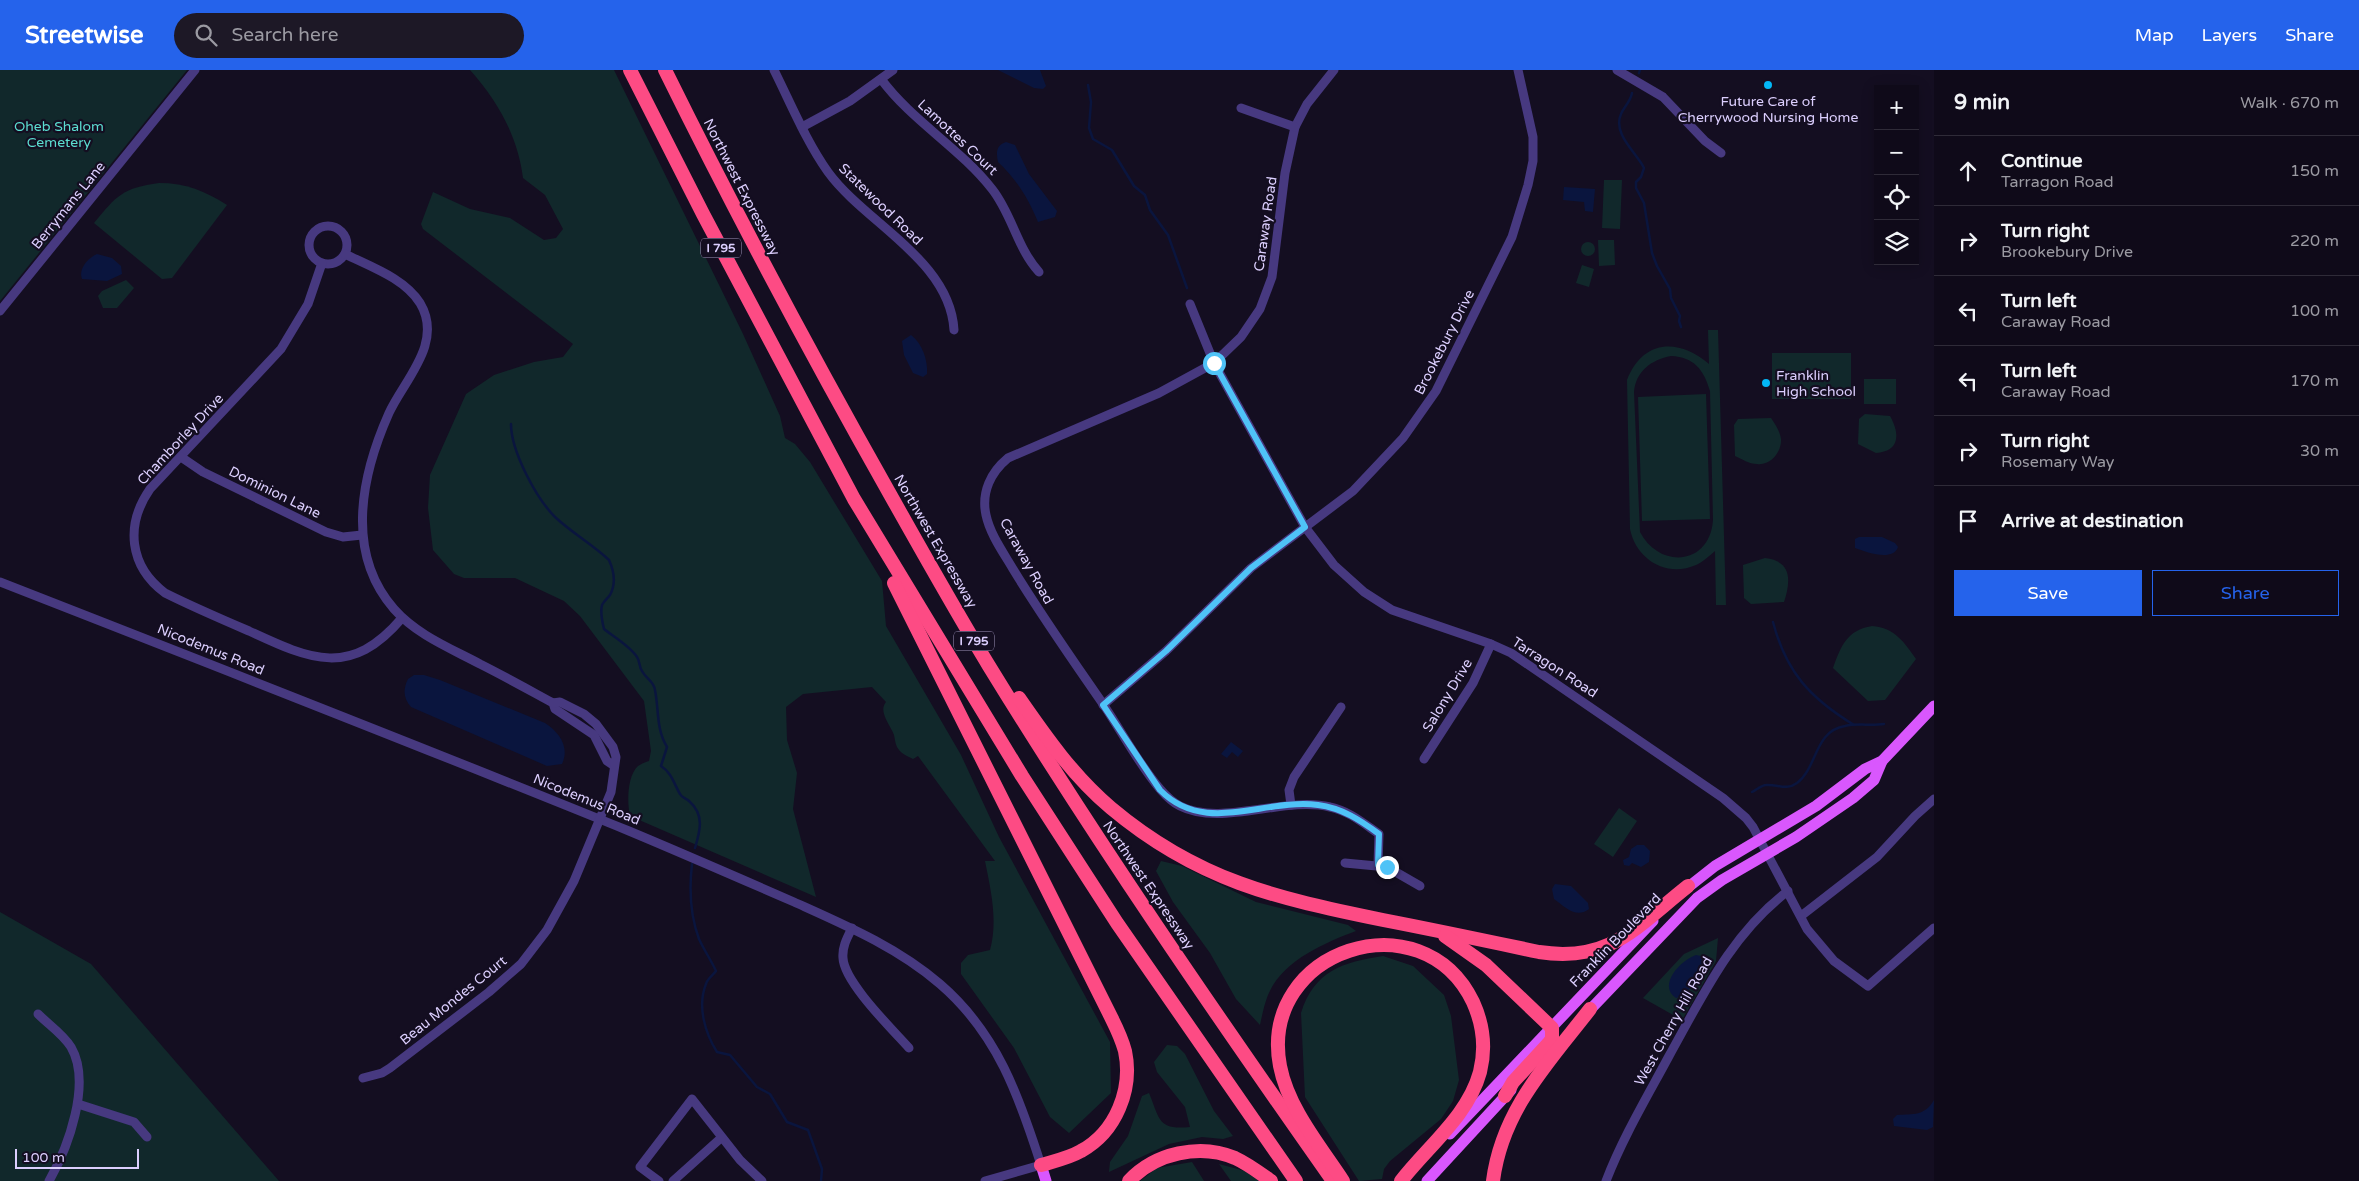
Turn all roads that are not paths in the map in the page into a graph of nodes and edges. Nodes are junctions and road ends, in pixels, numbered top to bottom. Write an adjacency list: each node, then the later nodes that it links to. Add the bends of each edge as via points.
1 (195, 70): 18 (street, Berrymans Lane)
2 (630, 70): 22 (highway, I 795)
3 (665, 70): 26 (highway, Northwest Expressway / I 795, via 798,331)
4 (774, 70): 11 (street, Statewood Road)
5 (893, 70): 9 (street)
6 (1334, 70): 12 (street, Caraway Road, via 1316,90)
7 (1518, 70): 23 (street, Brookebury Drive, via 1533,146 1528,185 1512,237 1436,391 1419,416 1382,462 1353,491)
8 (1617, 70): 13 (street, via 1662,97)
9 (881, 78): 11 (street, via 850,101); 16 (street, Lamottes Court, via 902,104 965,160 993,190 1012,220 1031,263)
10 (1241, 108): 12 (street)
11 (802, 127): 19 (street, Statewood Road, via 818,157 840,186 928,271 949,305)
12 (1295, 128): 20 (street, Caraway Road, via 1285,174 1276,258 1267,294 1241,338)
13 (1721, 153)
14 (345, 254): 15 (street, via 334,263); 15 (street, via 347,241 340,230 330,226 319,228 312,236 310,248); 24 (street, via 407,288 420,304 426,324 423,355 389,414 372,463 363,497)
15 (322, 263): 21 (street, Chamborley Drive, via 308,304 281,349)
16 (1039, 272)
17 (1190, 304): 20 (street, Tarragon Road)
18 (0, 311)
19 (954, 330)
20 (1214, 363): 23 (street, Tarragon Road); 29 (street, Caraway Road, via 1159,393 1008,458 999,466 985,494 986,516 996,541 1039,612)
21 (181, 457): 24 (street, Dominion Lane, via 203,472 326,532 343,537); 27 (street, Chamborley Drive, via 150,489 135,518 134,540 138,558 148,578 165,593 290,650 317,658 342,657 369,648 382,640)
22 (854, 499): 57 (highway, via 1125,1050 1126,1085 1113,1121 1082,1151); 66 (highway, I 795, via 1022,776 1117,923)
23 (1305, 527): 28 (street, Tarragon Road, via 1334,565 1378,603 1406,616); 29 (street, Brookebury Drive, via 1251,568 1166,651)
24 (362, 535): 27 (street, via 368,565 375,580)
25 (0, 582): 36 (street, Nicodemus Road)
26 (945, 591): 47 (highway, via 1064,760 1110,807 1144,834 1202,868 1258,891); 67 (highway, Northwest Expressway / I 795, via 1088,822 1242,1054)
27 (402, 618): 36 (street, via 436,642 553,703 560,702 584,714 602,730 616,757 611,792)
28 (1490, 644): 32 (street, Salony Drive, via 1473,683); 37 (street, Tarragon Road, via 1537,670 1723,798 1746,818)
29 (1103, 705): 35 (street, Caraway Road, via 1160,790 1181,806 1196,812 1214,813)
30 (1934, 706): 33 (main road, Franklin Boulevard)
31 (1341, 707): 35 (street, via 1294,777 1289,790)
32 (1424, 759)
33 (1882, 761): 37 (main road, Franklin Boulevard, via 1865,769 1816,806); 38 (main road, Franklin Boulevard, via 1874,780 1853,798 1817,824)
34 (1934, 799): 44 (street, via 1877,857)
35 (1291, 805): 40 (street, Caraway Road, via 1332,807 1379,834)
36 (600, 820): 45 (street, Nicodemus Road); 52 (street, Beau Mondes Court, via 561,906 542,938 521,964 390,1068)
37 (1759, 839): 38 (street, Tarragon Road); 42 (main road, Franklin Boulevard)
38 (1767, 852): 43 (street, Tarragon Road); 48 (main road, Franklin Boulevard, via 1697,898)
39 (1345, 863): 40 (street)
40 (1378, 865): 41 (street)
41 (1420, 886)
42 (1688, 886): 47 (highway, via 1618,941 1585,954 1557,955); 50 (main road, Franklin Boulevard)
43 (1788, 891): 44 (street, Tarragon Road); 72 (street, West Cherry Hill Road, via 1755,920 1721,964 1627,1131)
44 (1801, 916): 46 (street, Tarragon Road, via 1834,962 1868,986)
45 (852, 928): 51 (street, via 843,950 845,969); 57 (street, Nicodemus Road, via 924,971 979,1026 1014,1086)
46 (1934, 928)
47 (1433, 930): 50 (highway, via 1486,966)
48 (1590, 1009): 53 (main road, Franklin Boulevard); 71 (highway, via 1535,1078 1516,1108 1502,1141)
49 (38, 1014): 54 (street, via 71,1049 77,1070)
50 (1552, 1028): 53 (highway, via 1552,1039 1513,1082); 69 (main road, Franklin Boulevard)
51 (909, 1048)
52 (363, 1078)
53 (1505, 1096): 70 (main road, Franklin Boulevard)
54 (78, 1104): 55 (street, via 134,1122); 58 (street, via 69,1140)
55 (146, 1137)
56 (722, 1138): 59 (street, via 692,1099 640,1167); 60 (street); 61 (street)
57 (1041, 1165): 62 (street); 63 (main road, Nicodemus Road)
58 (49, 1181)
59 (658, 1181)
60 (674, 1181)
61 (762, 1181)
62 (985, 1181)
63 (1046, 1181)
64 (1129, 1181): 65 (highway, via 1161,1158 1201,1151 1235,1158)
65 (1271, 1181)
66 (1296, 1181)
67 (1333, 1181)
68 (1343, 1181): 69 (highway, via 1292,1101 1280,1066 1279,1035 1286,1005 1308,975 1345,951 1376,945 1421,953 1449,970 1463,985 1474,1005 1483,1041 1480,1073 1466,1104)
69 (1403, 1181)
70 (1427, 1181)
71 (1494, 1181)
72 (1606, 1181)

